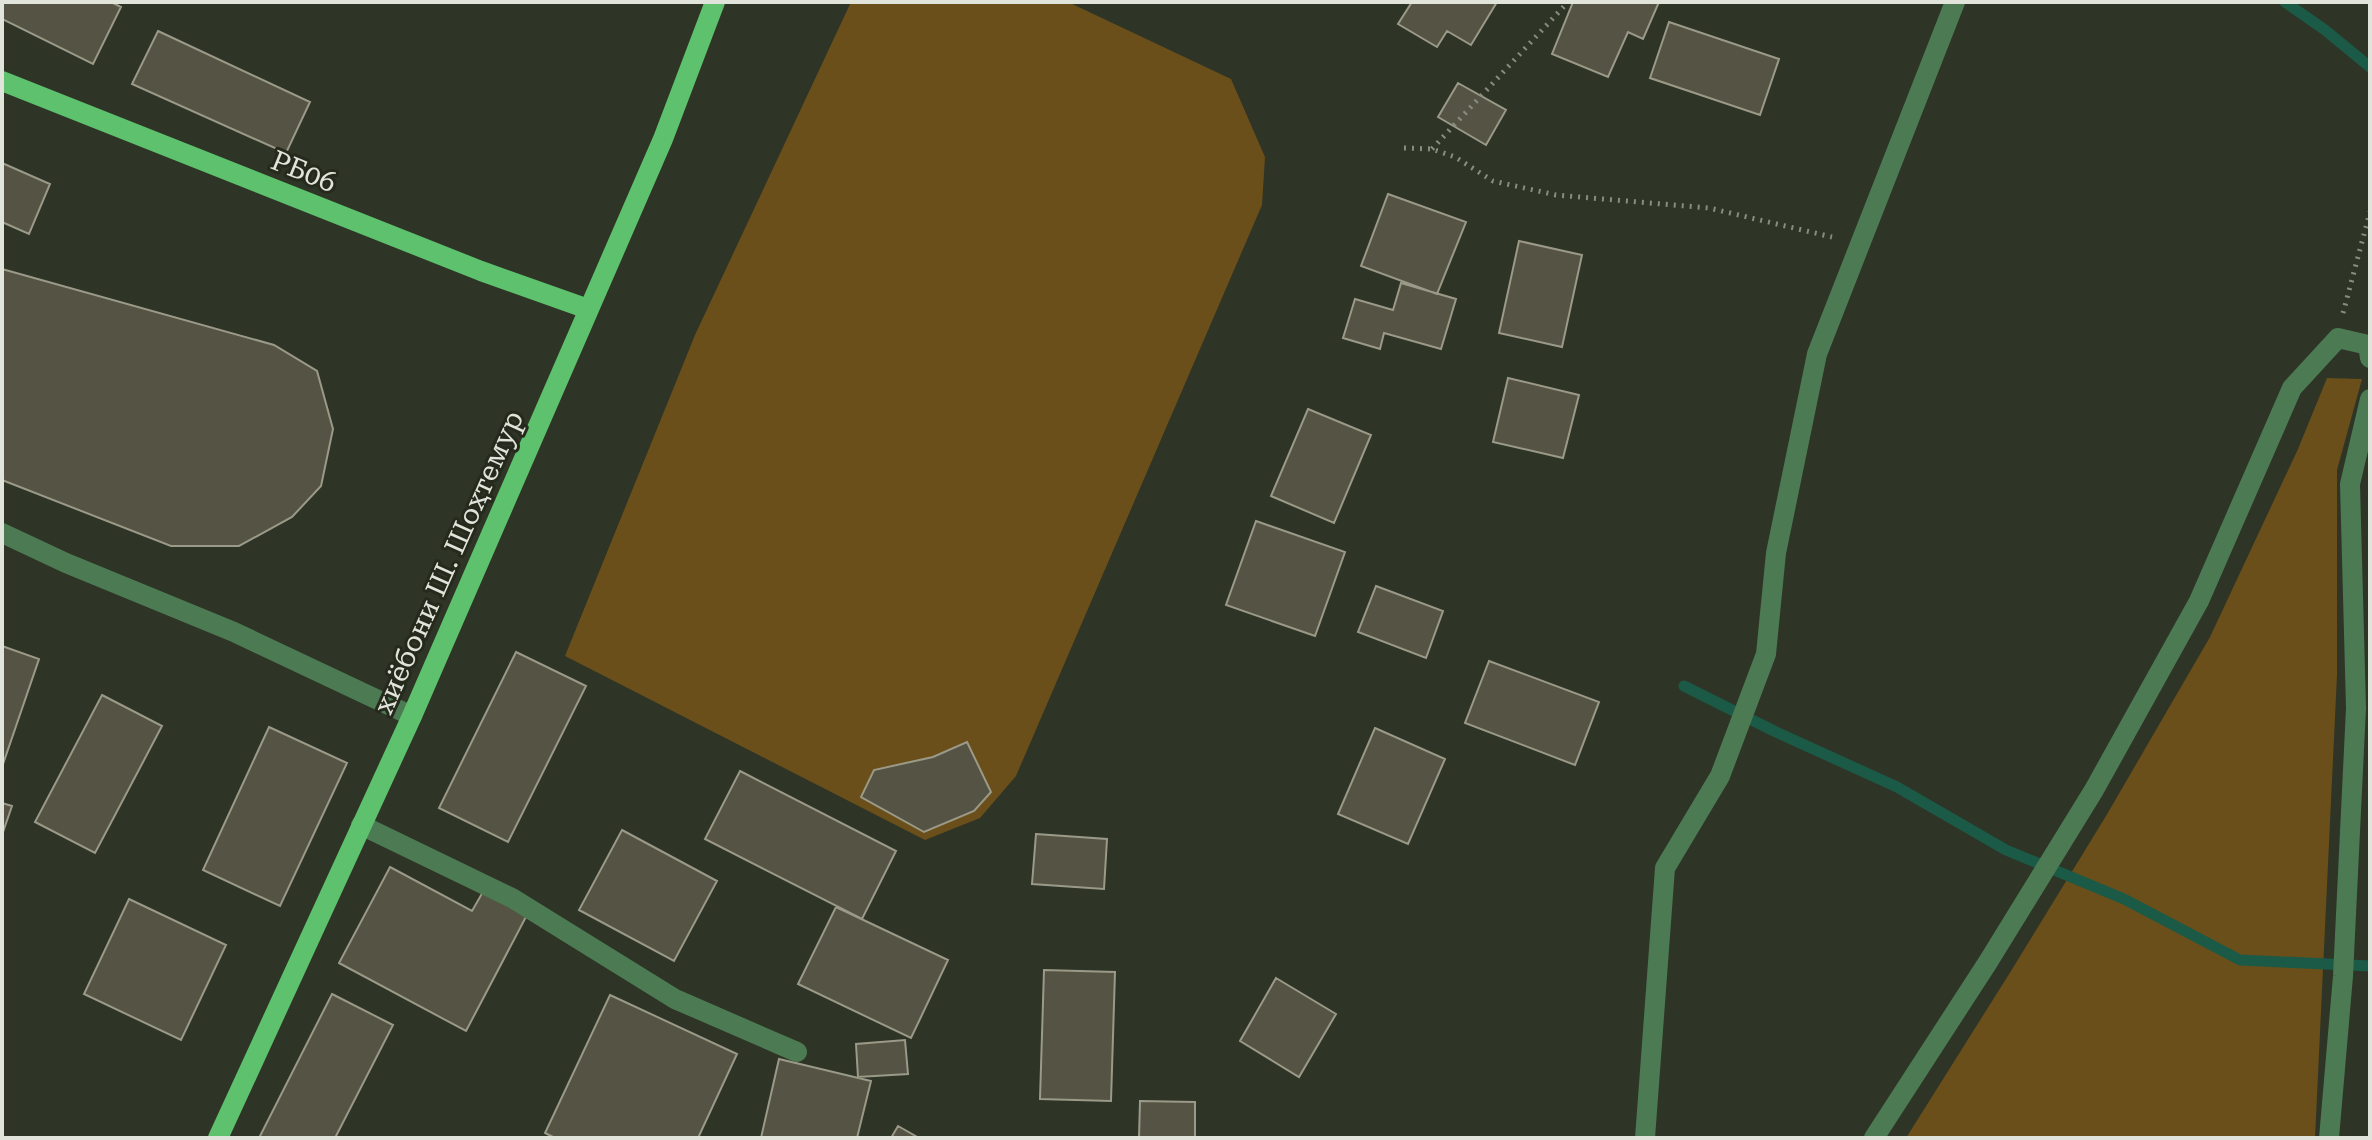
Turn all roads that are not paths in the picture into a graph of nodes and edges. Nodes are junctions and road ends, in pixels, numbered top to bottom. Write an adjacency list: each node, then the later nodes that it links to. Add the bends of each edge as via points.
1 (715, 2): 4 (main road, хиёбони Ш. Шоҳтемур, via 663,139)
2 (1955, 2): 12 (street, via 1817,354 1776,553 1766,654 1720,776 1665,868)
3 (2, 81): 4 (main road, РБ06 / РБ06)
4 (588, 309): 8 (main road, хиёбони Ш. Шоҳтемур)
5 (2370, 358): 13 (street, via 2368,345 2338,338 2292,388 2199,601 2094,790)
6 (2370, 399): 14 (street, via 2350,484 2356,708)
7 (2, 533): 8 (street, via 234,632)
8 (412, 716): 9 (main road, хиёбони Ш. Шоҳтемур)
9 (361, 825): 10 (street, via 512,898 675,999); 11 (main road, хиёбони Ш. Шоҳтемур)
10 (797, 1052)
11 (218, 1138)
12 (1645, 1138)
13 (1874, 1138)
14 (2329, 1138)

